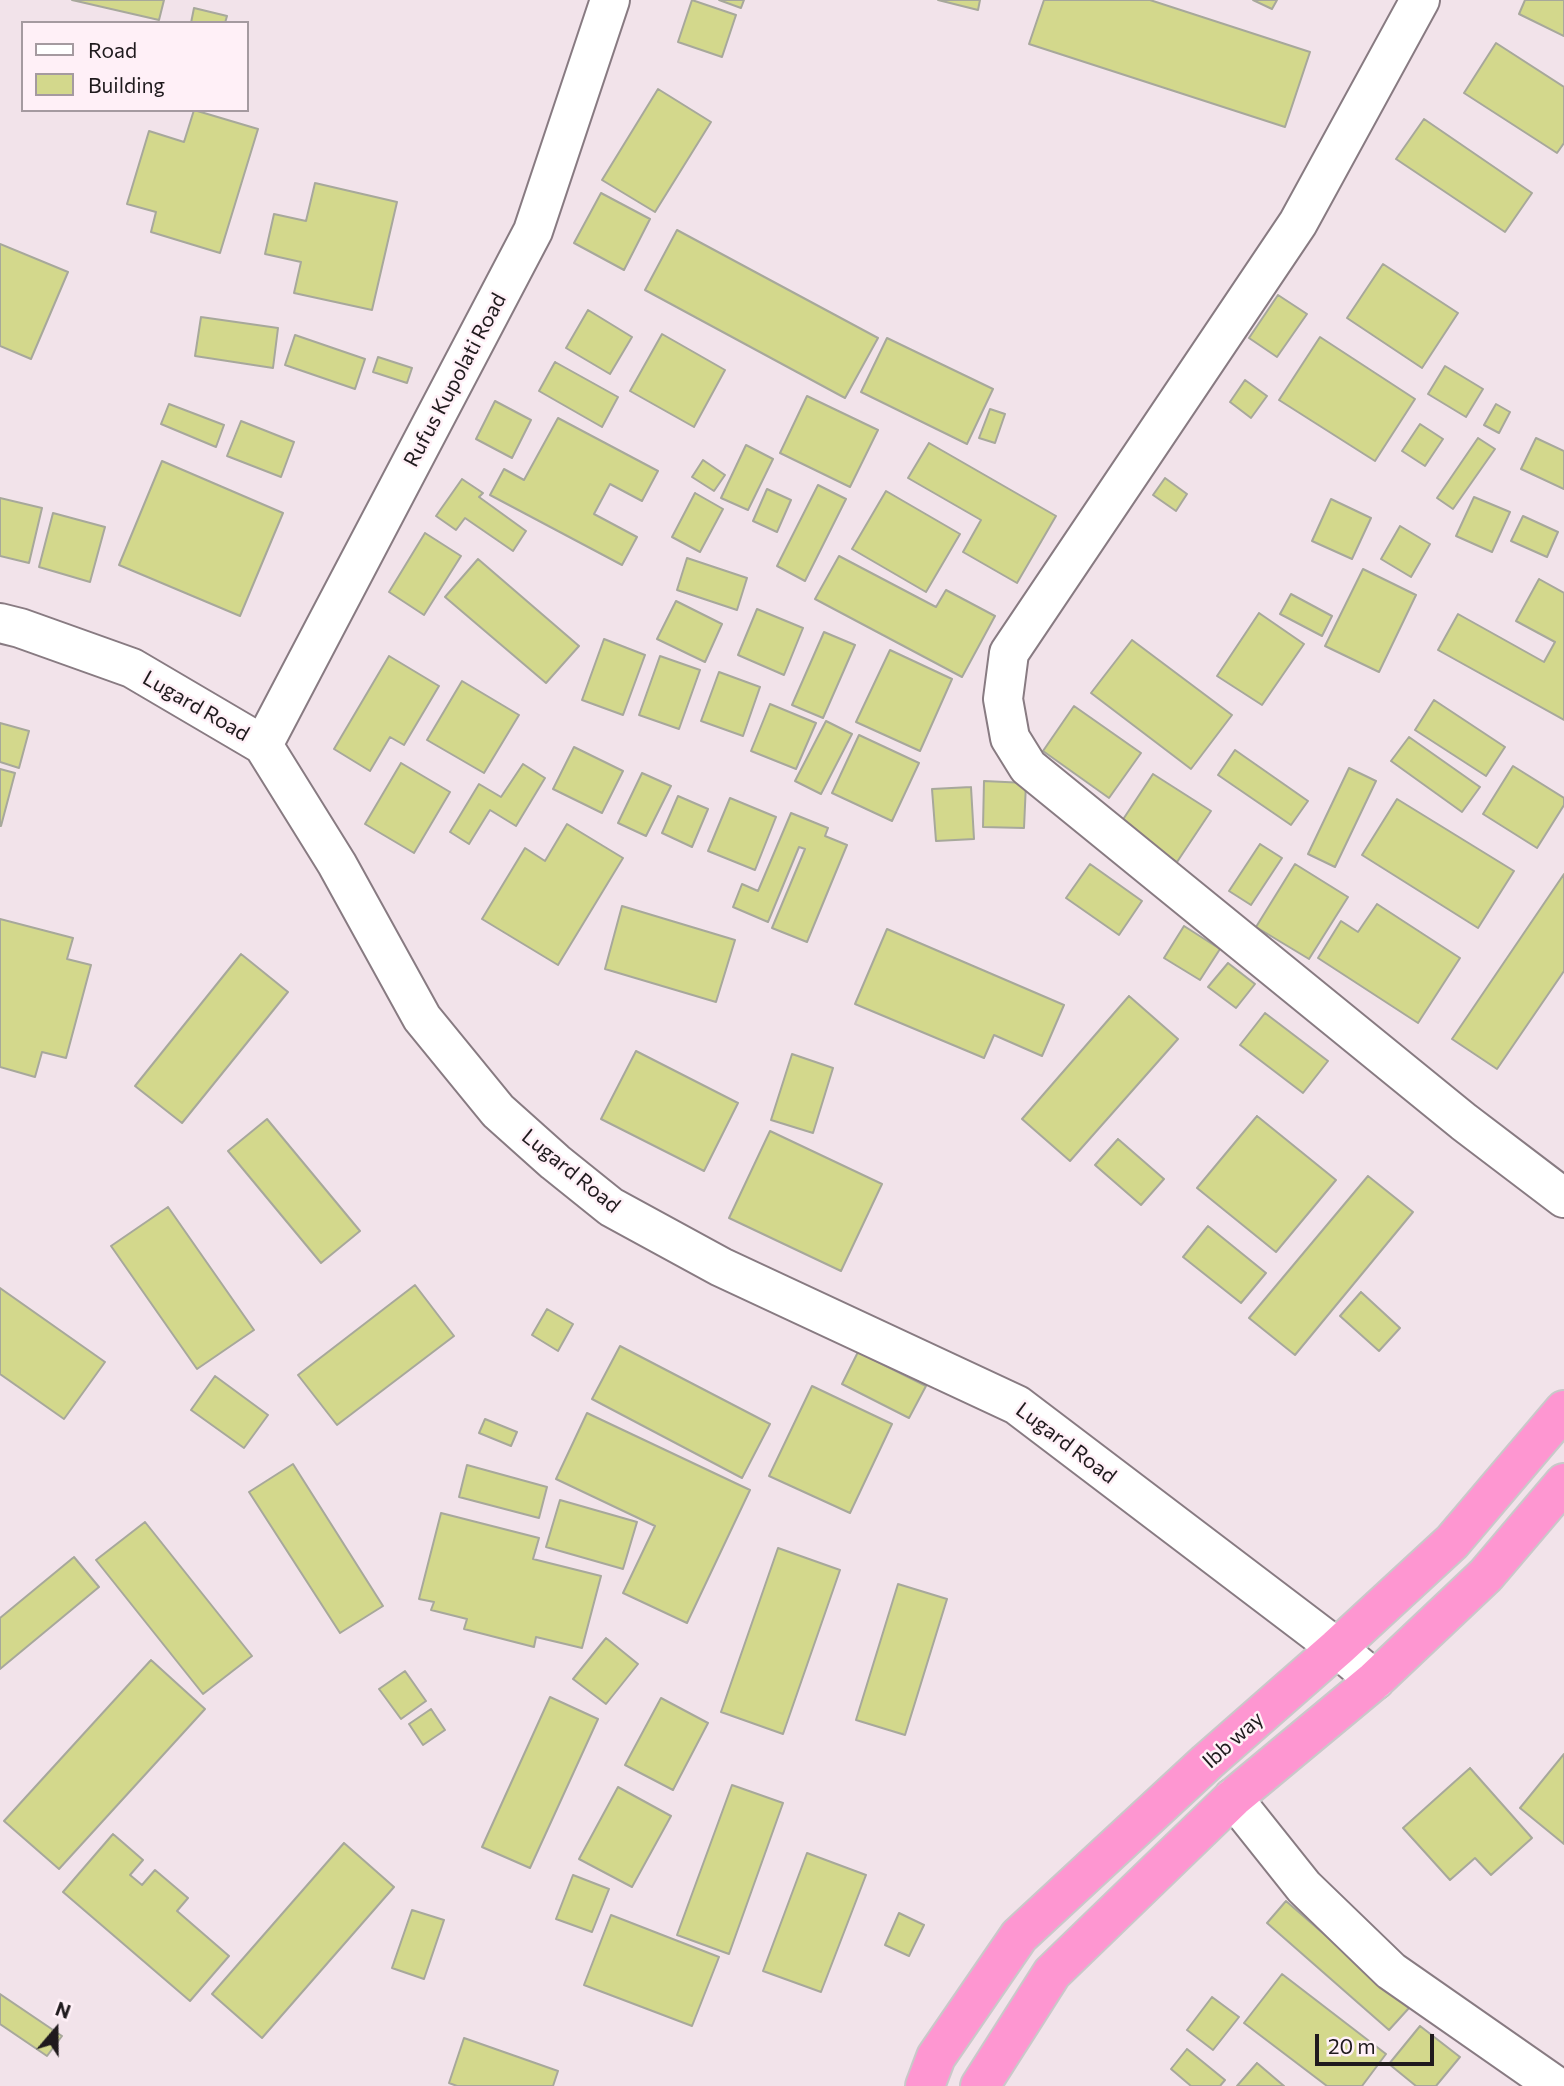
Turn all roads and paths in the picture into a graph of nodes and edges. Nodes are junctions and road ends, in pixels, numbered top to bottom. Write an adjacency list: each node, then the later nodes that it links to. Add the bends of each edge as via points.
1 (610, 0): 4 (street, Rufus Kupolati Road, via 533,231)
2 (1420, 0): 5 (street, via 1298,223 1009,653 1003,699 1010,738 1028,767 1453,1114)
3 (0, 622): 4 (street, Lugard Road, via 132,668)
4 (263, 745): 8 (street, Lugard Road, via 337,864 422,1018 498,1111 555,1161 611,1207 721,1267 1017,1405)
5 (1564, 1198)
6 (1564, 1410): 8 (highway, Ibb way, via 1452,1542)
7 (1558, 1501): 9 (highway)
8 (1337, 1648): 9 (street, Lugard Road); 11 (highway, Ibb way, via 1019,1936 936,2057)
9 (1376, 1680): 10 (highway)
10 (1233, 1798): 12 (highway, via 1052,1973); 13 (street, via 1304,1887 1391,1971)
11 (925, 2086)
12 (980, 2086)
13 (1556, 2086)

